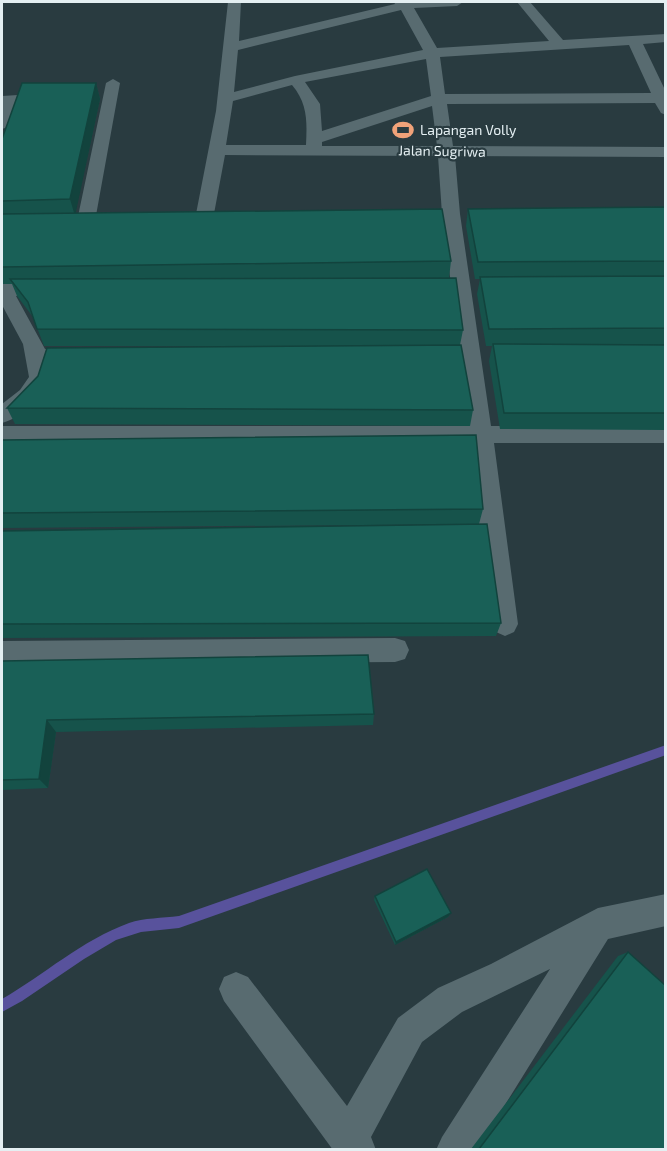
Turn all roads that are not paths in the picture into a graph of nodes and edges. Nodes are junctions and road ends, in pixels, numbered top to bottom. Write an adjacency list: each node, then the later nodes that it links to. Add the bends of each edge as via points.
1 (234, 2): 8 (street)
2 (457, 2): 4 (street)
3 (523, 2): 7 (street)
4 (403, 3): 8 (street); 9 (street)
5 (666, 38): 6 (street)
6 (634, 39): 7 (street); 11 (street)
7 (559, 45): 9 (street)
8 (233, 47): 14 (street)
9 (432, 53): 10 (street); 15 (street)
10 (295, 80): 14 (street); 19 (street, via 313,102)
11 (659, 80): 17 (street)
12 (108, 92): 26 (street)
13 (67, 98): 16 (street)
14 (227, 98): 20 (street)
15 (437, 99): 17 (street); 19 (street); 21 (street)
16 (7, 100): 18 (street)
17 (663, 104)
18 (2, 124)
19 (314, 144): 20 (street, Jalan Sugriwa); 21 (street, Jalan Sugriwa)
20 (218, 150): 25 (street, via 198,219)
21 (446, 152): 22 (street, Jalan Sugriwa); 23 (street)
22 (666, 152)
23 (457, 214): 24 (street); 30 (street)
24 (428, 215)
25 (227, 219)
26 (86, 221): 27 (street); 28 (street)
27 (109, 221)
28 (65, 222)
29 (438, 286): 30 (street)
30 (461, 286): 31 (street); 34 (street)
31 (484, 286)
32 (63, 288): 33 (street)
33 (2, 290): 38 (street)
34 (470, 351): 35 (street); 36 (street); 41 (street)
35 (447, 352)
36 (493, 352)
37 (96, 355): 38 (street)
38 (37, 356): 39 (street, via 38,384)
39 (2, 415)
40 (2, 434): 41 (street)
41 (481, 434): 42 (street); 44 (street)
42 (666, 435)
43 (435, 528): 44 (street)
44 (494, 528): 45 (street)
45 (505, 624)
46 (394, 650): 47 (street)
47 (2, 653)
48 (666, 910): 49 (street)
49 (598, 925): 51 (street, via 450,1000 410,1030); 52 (street)
50 (236, 989): 51 (street)
51 (353, 1144)
52 (455, 1149)

